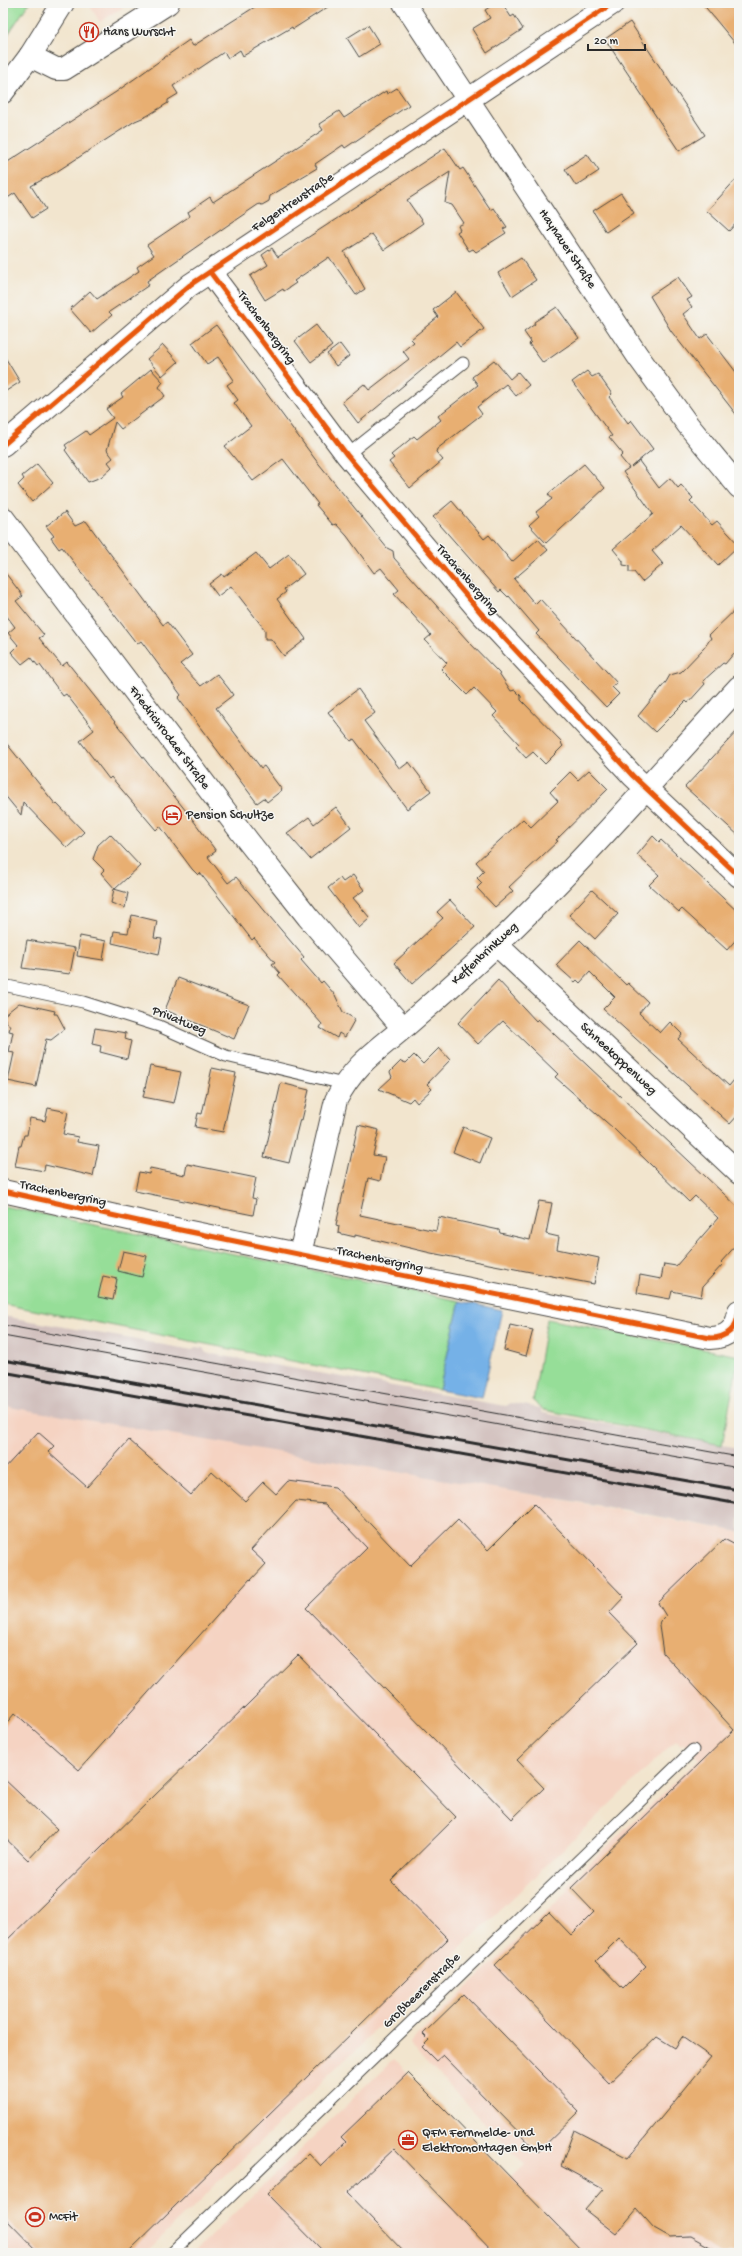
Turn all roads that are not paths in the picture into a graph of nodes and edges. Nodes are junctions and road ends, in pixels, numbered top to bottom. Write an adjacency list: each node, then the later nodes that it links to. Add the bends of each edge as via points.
1 (62, 3): 5 (street)
2 (168, 3): 5 (street, via 64,69 56,69)
3 (404, 3): 7 (street, Haynauer Straße)
4 (613, 3): 7 (street, Felgentreustraße)
5 (30, 56): 6 (street)
6 (3, 92)
7 (468, 100): 8 (street, Felgentreustraße); 12 (street, Haynauer Straße, via 637,355 688,425)
8 (210, 272): 10 (street, Felgentreustraße, via 190,285); 11 (street, Trachenbergring)
9 (463, 363): 11 (lane)
10 (3, 445)
11 (347, 455): 15 (street, Trachenbergring, via 481,613)
12 (739, 487)
13 (3, 518): 19 (street, Friedrichrodaer Straße, via 248,841 308,917)
14 (739, 687): 15 (street, Keffenbrinkweg)
15 (646, 788): 16 (street, Trachenbergring); 17 (street, Keffenbrinkweg)
16 (739, 876)
17 (497, 944): 19 (street, Keffenbrinkweg); 21 (street, Schneekoppenweg)
18 (3, 985): 20 (lane, Privatweg, via 82,1002 159,1026 226,1056)
19 (403, 1028): 20 (street, Keffenbrinkweg, via 372,1051)
20 (344, 1084): 23 (street, Keffenbrinkweg, via 330,1121)
21 (739, 1173)
22 (3, 1191): 23 (street, Trachenbergring)
23 (300, 1254): 24 (street, Trachenbergring, via 708,1337 725,1336)
24 (737, 1325)
25 (693, 1750): 26 (lane, Großbeerenstraße)
26 (172, 2253)

